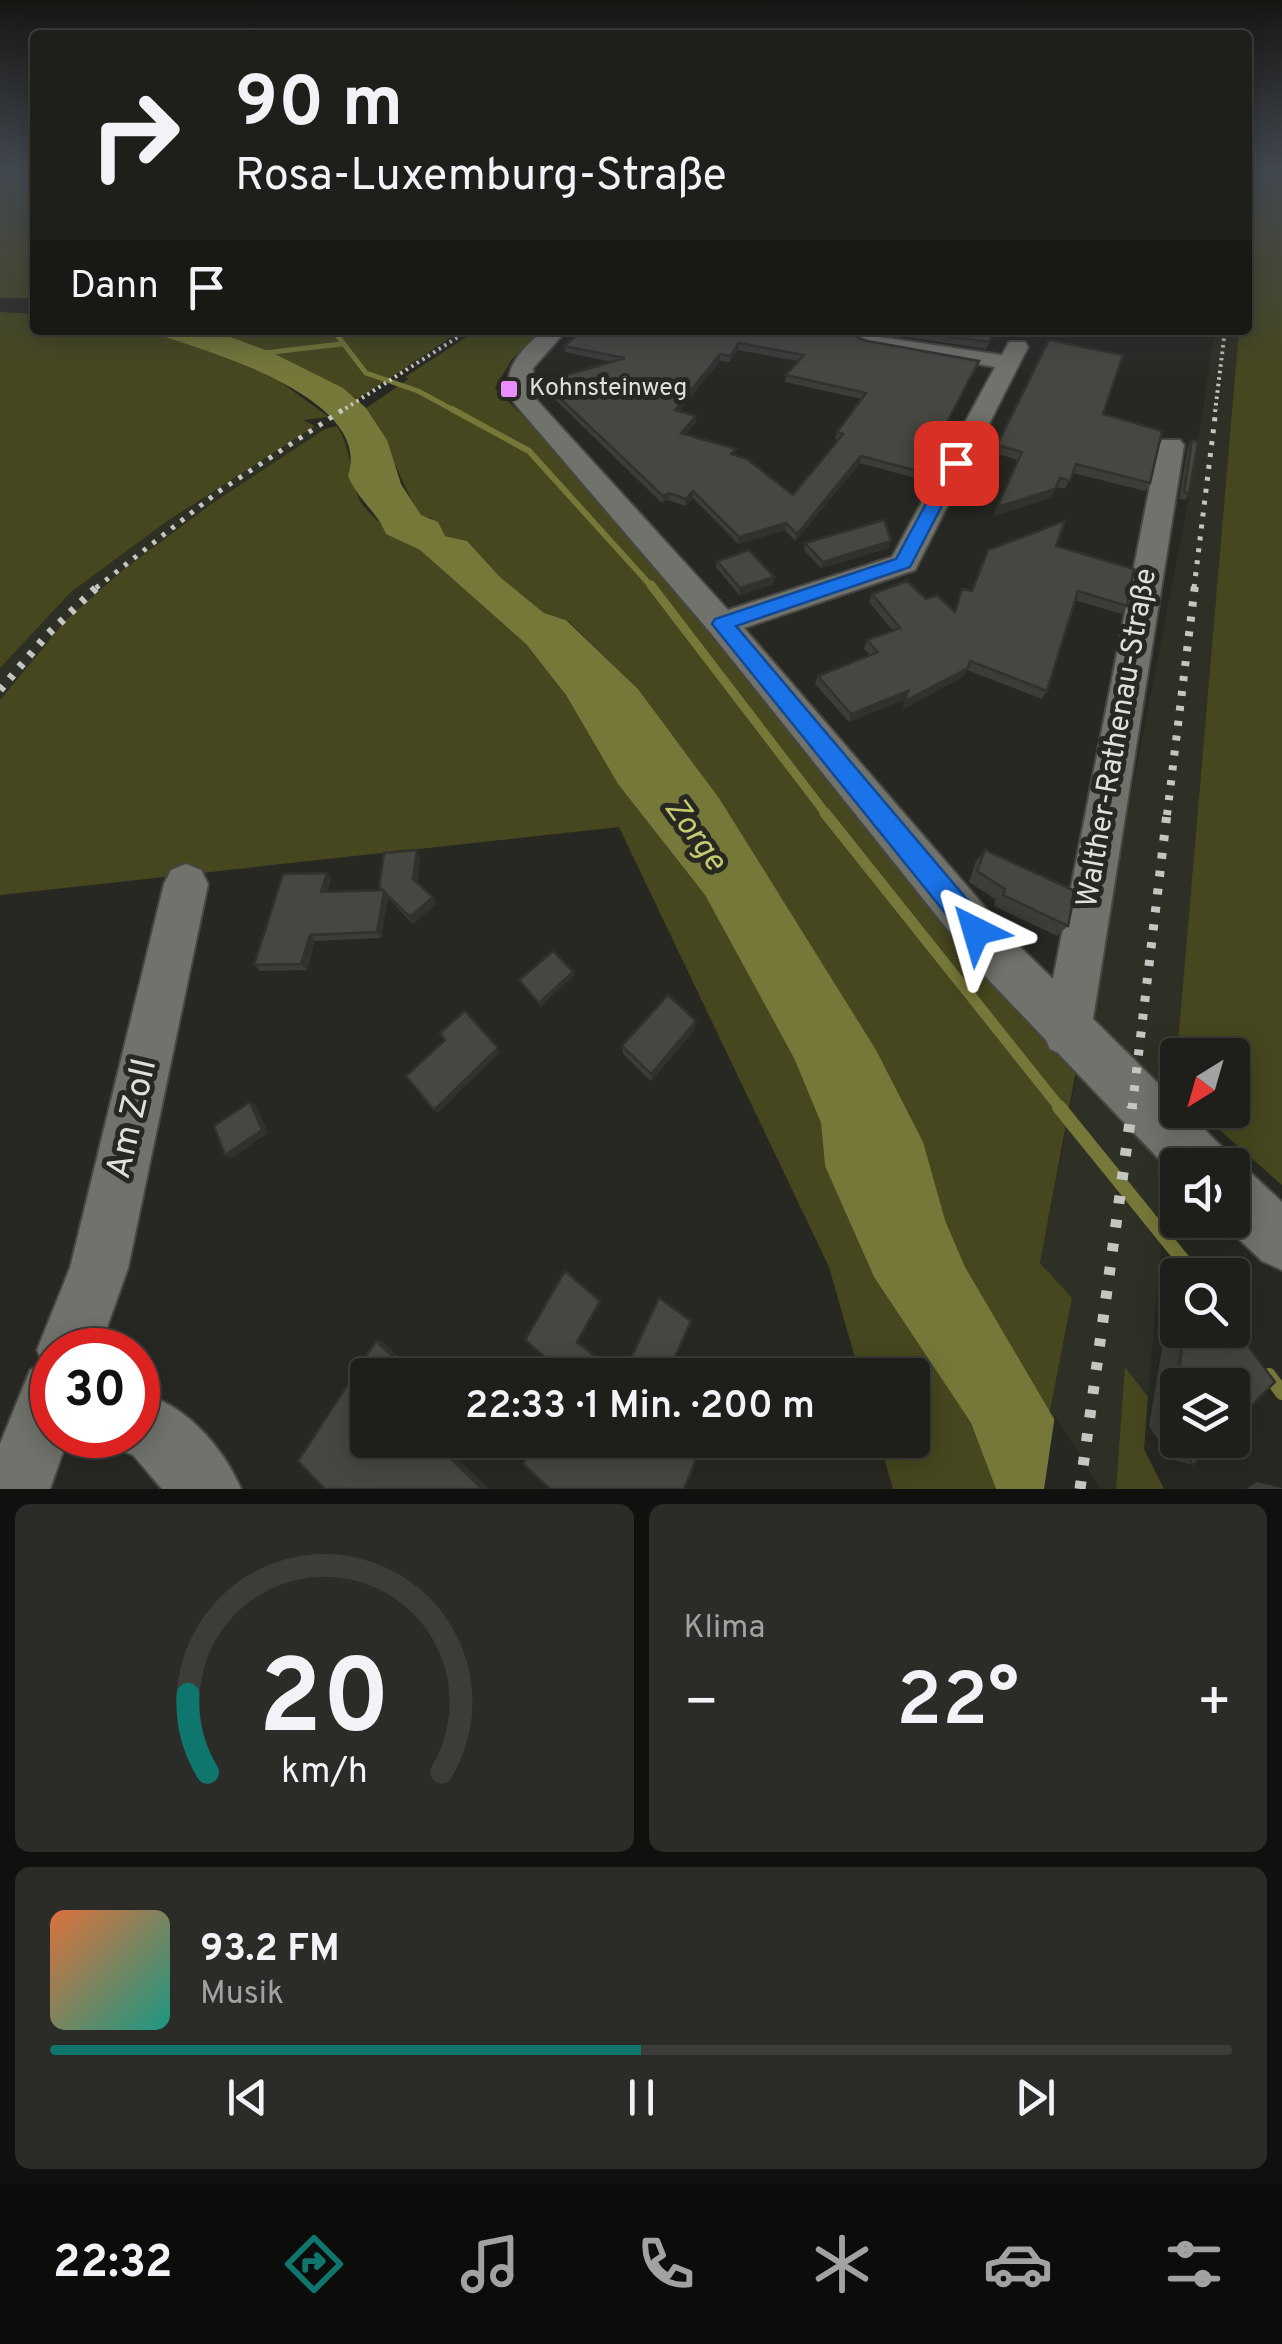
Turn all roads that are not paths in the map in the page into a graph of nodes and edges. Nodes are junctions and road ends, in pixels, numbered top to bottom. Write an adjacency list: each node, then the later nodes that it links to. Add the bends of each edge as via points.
1 (551, 335): 4 (street, via 528,356 516,384 538,418)
2 (866, 338): 4 (street, via 1013,355 904,563)
3 (1171, 444): 6 (street, Walther-Rathenau-Straße)
4 (722, 624): 6 (street)
5 (186, 884): 10 (street, Am Zoll, via 99,1268)
6 (1067, 1032): 7 (street)
7 (1185, 1148)
8 (1250, 1211): 9 (street)
9 (1282, 1241)
10 (77, 1328)
11 (160, 1437): 14 (street)
12 (30, 1453): 13 (street, Am Zoll)
13 (16, 1489)
14 (207, 1489)

